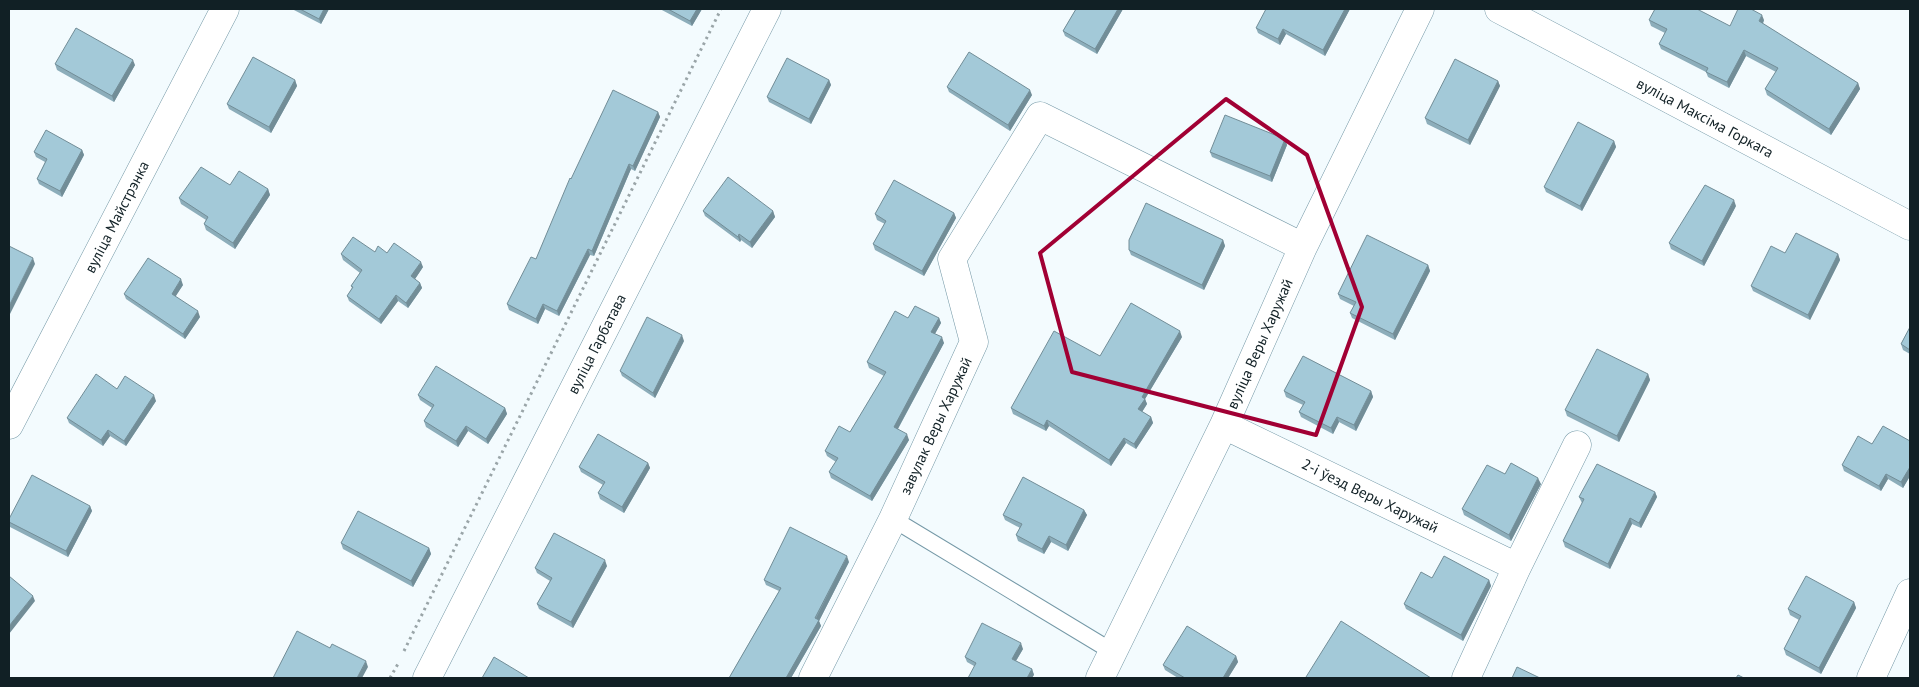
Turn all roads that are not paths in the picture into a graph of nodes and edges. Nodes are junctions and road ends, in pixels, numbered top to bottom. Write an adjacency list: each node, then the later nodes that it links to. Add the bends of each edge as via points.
1 (225, 9): 7 (street, вуліца Майстрэнка)
2 (767, 9): 14 (street, вуліца Гарбатава)
3 (1420, 9): 6 (street, вуліца Веры Харужай)
4 (1499, 9): 5 (street, вуліца Максіма Горкага)
5 (1910, 226)
6 (1303, 247): 8 (street, вуліца Веры Харужай); 10 (street, завулак Веры Харужай, via 1040,116 952,259 974,342)
7 (9, 426)
8 (1224, 426): 11 (street, 2-і ўезд Веры Харужай); 13 (street, вуліца Веры Харужай)
9 (1577, 445): 11 (street)
10 (893, 519): 13 (lane); 15 (street, завулак Веры Харужай)
11 (1517, 567): 17 (street)
12 (1910, 593): 18 (street)
13 (1113, 652): 16 (street, вуліца Веры Харужай)
14 (427, 678)
15 (813, 678)
16 (1100, 678)
17 (1466, 678)
18 (1870, 678)

